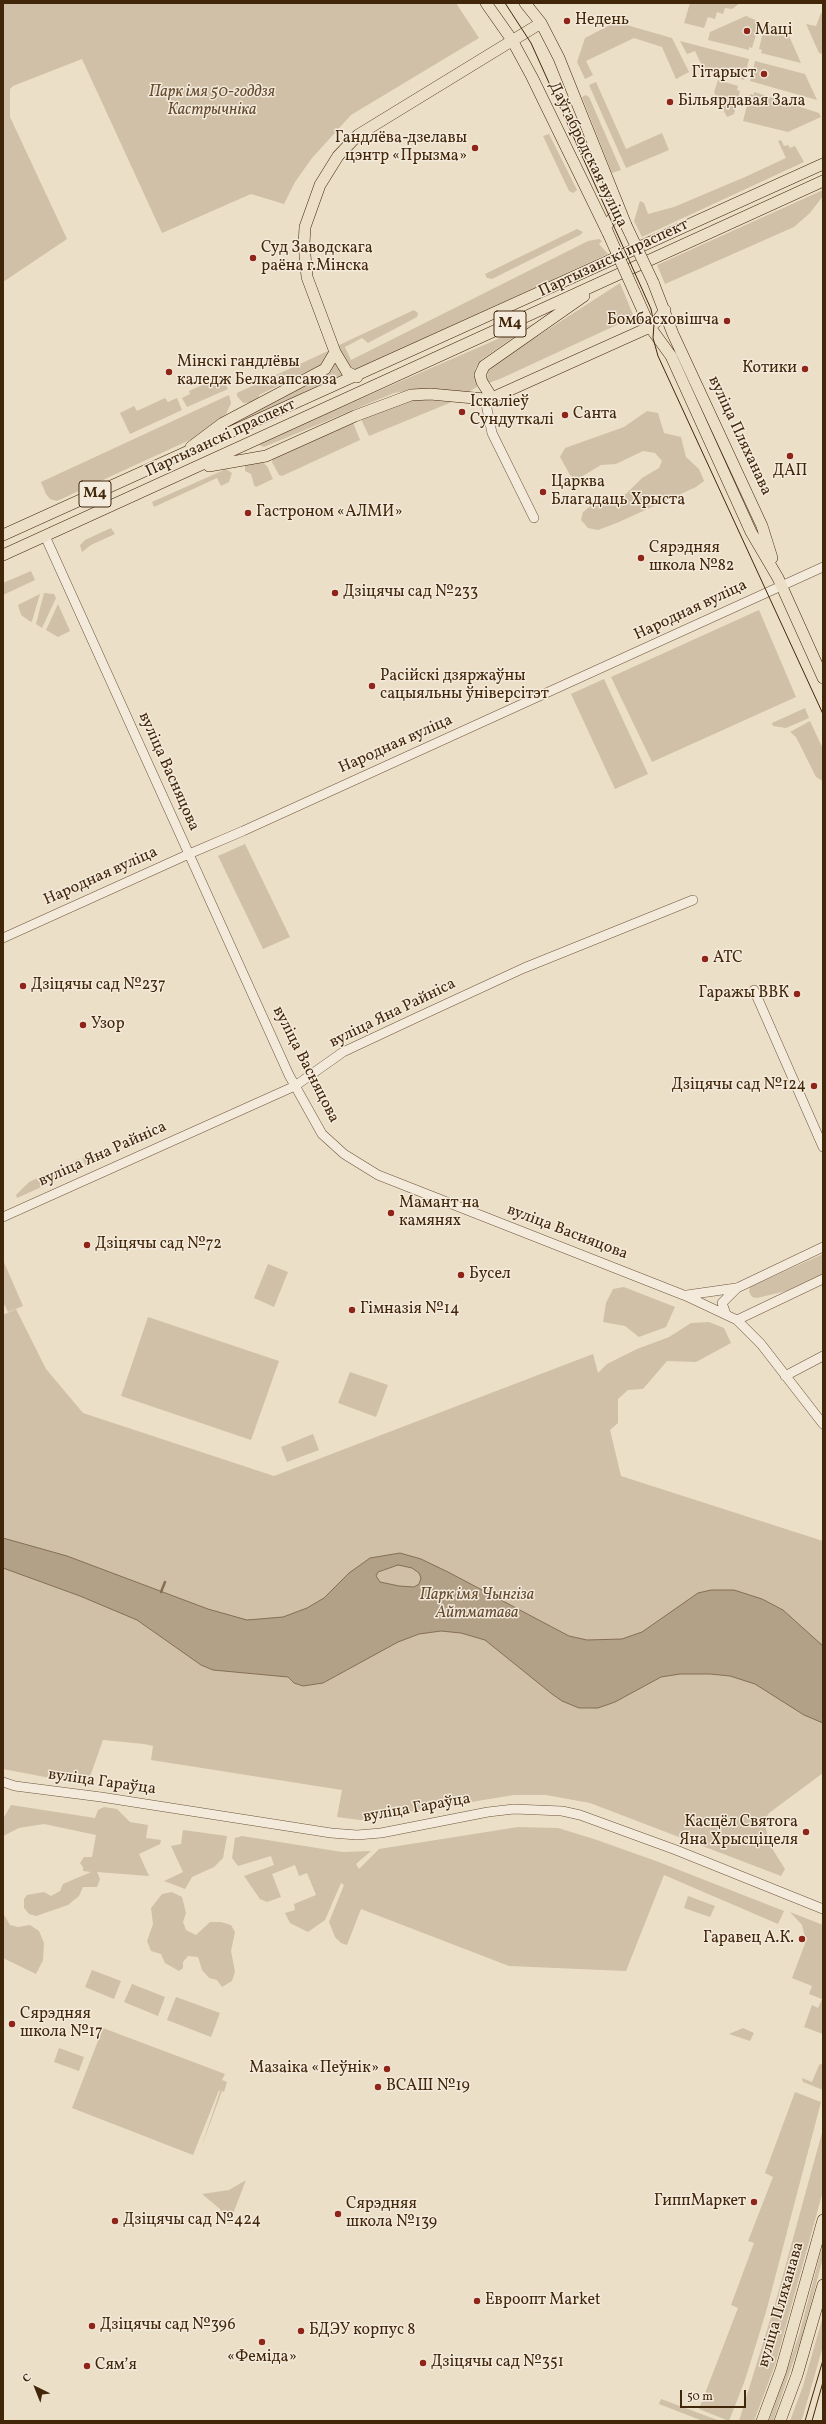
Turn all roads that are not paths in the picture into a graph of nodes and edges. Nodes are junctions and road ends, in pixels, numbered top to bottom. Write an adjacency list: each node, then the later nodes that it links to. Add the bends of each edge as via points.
1 (486, 3): 4 (main road, Даўгабродская вуліца)
2 (525, 3): 3 (main road, Даўгабродская вуліца)
3 (540, 22): 4 (main road); 7 (main road, Даўгабродская вуліца, via 567,77)
4 (512, 40): 8 (main road, Даўгабродская вуліца); 12 (main road, via 358,135 338,156 326,174 308,217 304,244 310,288)
5 (823, 164): 13 (main road, Партызанскі праспект / М4)
6 (823, 181): 9 (main road, Партызанскі праспект / М4)
7 (620, 210): 8 (main road); 10 (main road, Даўгабродская вуліца, bridge)
8 (607, 230): 11 (main road, Даўгабродская вуліца, bridge)
9 (610, 279): 14 (main road, via 484,366 480,375); 16 (main road, Партызанскі праспект / М4)
10 (665, 310): 11 (main road); 23 (main road, вуліца Пляханава, via 762,526)
11 (650, 327): 14 (main road); 23 (main road, вуліца Пляханава, via 671,356 751,532)
12 (335, 352): 13 (main road, via 347,372); 15 (main road, via 325,369 224,423)
13 (357, 377): 15 (main road, Партызанскі праспект / М4)
14 (489, 399): 16 (main road, via 430,394 411,396 361,413 266,456); 18 (street, via 492,433)
15 (178, 457): 17 (main road, Партызанскі праспект / М4)
16 (197, 468): 20 (main road, Партызанскі праспект / М4)
17 (44, 517): 19 (main road, Партызанскі праспект / М4); 20 (main road)
18 (534, 518)
19 (3, 535)
20 (45, 536): 21 (main road, Партызанскі праспект / М4); 25 (street, вуліца Васняцова)
21 (3, 555)
22 (823, 568): 23 (street, Народная вуліца)
23 (780, 582): 24 (main road, вуліца Пляханава); 25 (street, Народная вуліца, via 264,822)
24 (823, 678)
25 (189, 854): 27 (street, Народная вуліца); 29 (street, вуліца Васняцова)
26 (693, 900): 29 (street, вуліца Яна Райніса, via 524,968 413,1019 343,1052)
27 (3, 938)
28 (754, 990): 30 (street)
29 (294, 1086): 31 (street, вуліца Яна Райніса); 35 (street, вуліца Васняцова, via 322,1134 344,1154 378,1175)
30 (823, 1147)
31 (3, 1217)
32 (823, 1247): 34 (street)
33 (823, 1280): 37 (street)
34 (737, 1288): 35 (street); 36 (street, via 724,1299 722,1307)
35 (686, 1296): 36 (street, вуліца Васняцова)
36 (726, 1314): 37 (street, вуліца Васняцова)
37 (737, 1320): 39 (street, вуліца Васняцова, via 752,1334)
38 (823, 1356): 39 (street)
39 (785, 1376): 40 (street, вуліца Васняцова)
40 (823, 1424)
41 (3, 1782): 42 (street, вуліца Гараўца, via 14,1786 357,1835 381,1833 488,1812 514,1809 562,1811 580,1814 676,1850)
42 (823, 1909)
43 (823, 2220): 45 (main road, вуліца Пляханава, via 781,2370)
44 (823, 2285): 46 (main road, via 797,2375)
45 (762, 2421)
46 (780, 2421)

